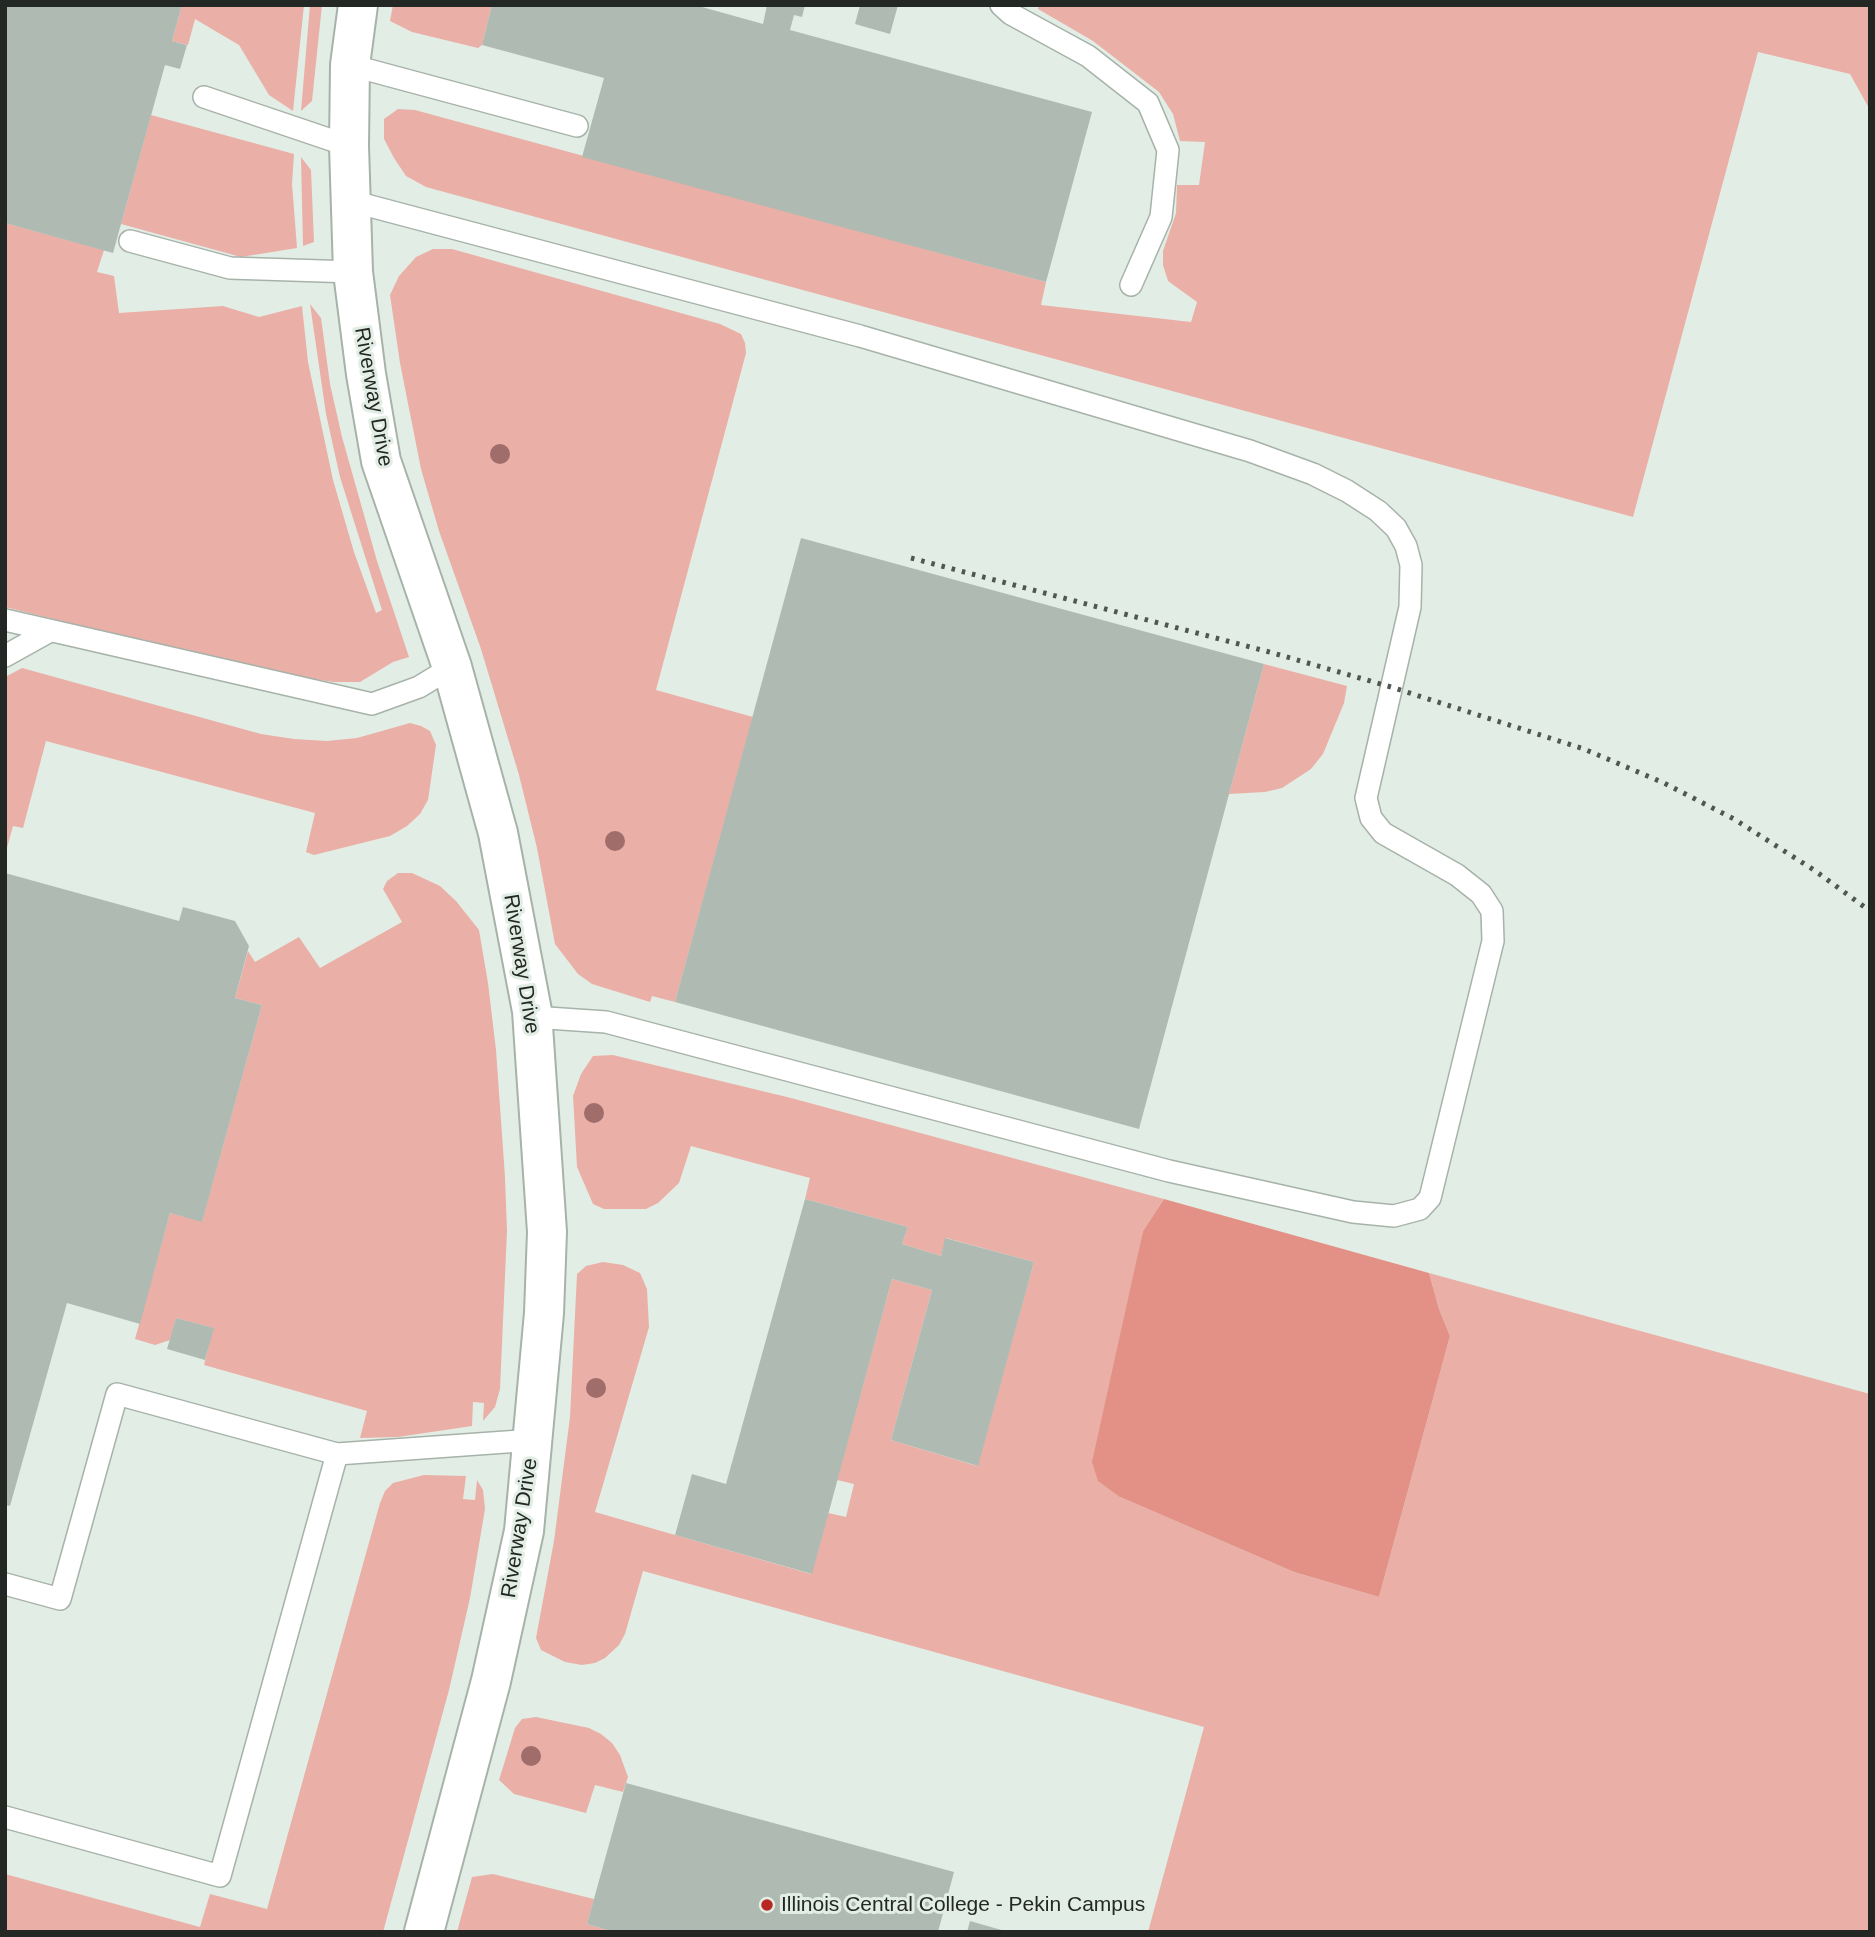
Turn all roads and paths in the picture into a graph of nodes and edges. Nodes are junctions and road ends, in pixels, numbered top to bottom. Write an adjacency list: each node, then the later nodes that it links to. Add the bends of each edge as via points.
1 (358, 5): 3 (street, Riverway Drive)
2 (1001, 5): 10 (lane, via 1088,56 1148,103 1168,150 1161,217)
3 (350, 65): 5 (lane); 6 (street, Riverway Drive)
4 (204, 97): 6 (lane)
5 (577, 126)
6 (349, 146): 7 (street, Riverway Drive)
7 (351, 201): 9 (street, Riverway Drive); 15 (lane, via 860,336 1250,451 1347,491 1396,528 1411,565 1410,607 1366,798 1371,818 1383,833 1457,874 1481,894 1492,911 1493,941 1430,1198 1420,1209 1394,1216 1353,1212 1169,1171 606,1022)
8 (130, 241): 9 (lane, via 230,268)
9 (353, 272): 14 (street, Riverway Drive, via 381,461)
10 (1131, 285)
11 (5, 620): 12 (lane)
12 (50, 631): 13 (lane); 14 (lane, via 372,704 419,687)
13 (5, 656)
14 (452, 667): 15 (street, Riverway Drive, via 496,825)
15 (533, 1017): 16 (street, Riverway Drive, via 547,1232)
16 (534, 1440): 17 (lane); 20 (street, Riverway Drive, via 524,1531 491,1681)
17 (337, 1454): 18 (lane, via 117,1394 60,1599); 19 (lane, via 220,1876)
18 (5, 1584)
19 (5, 1817)
20 (424, 1932)

